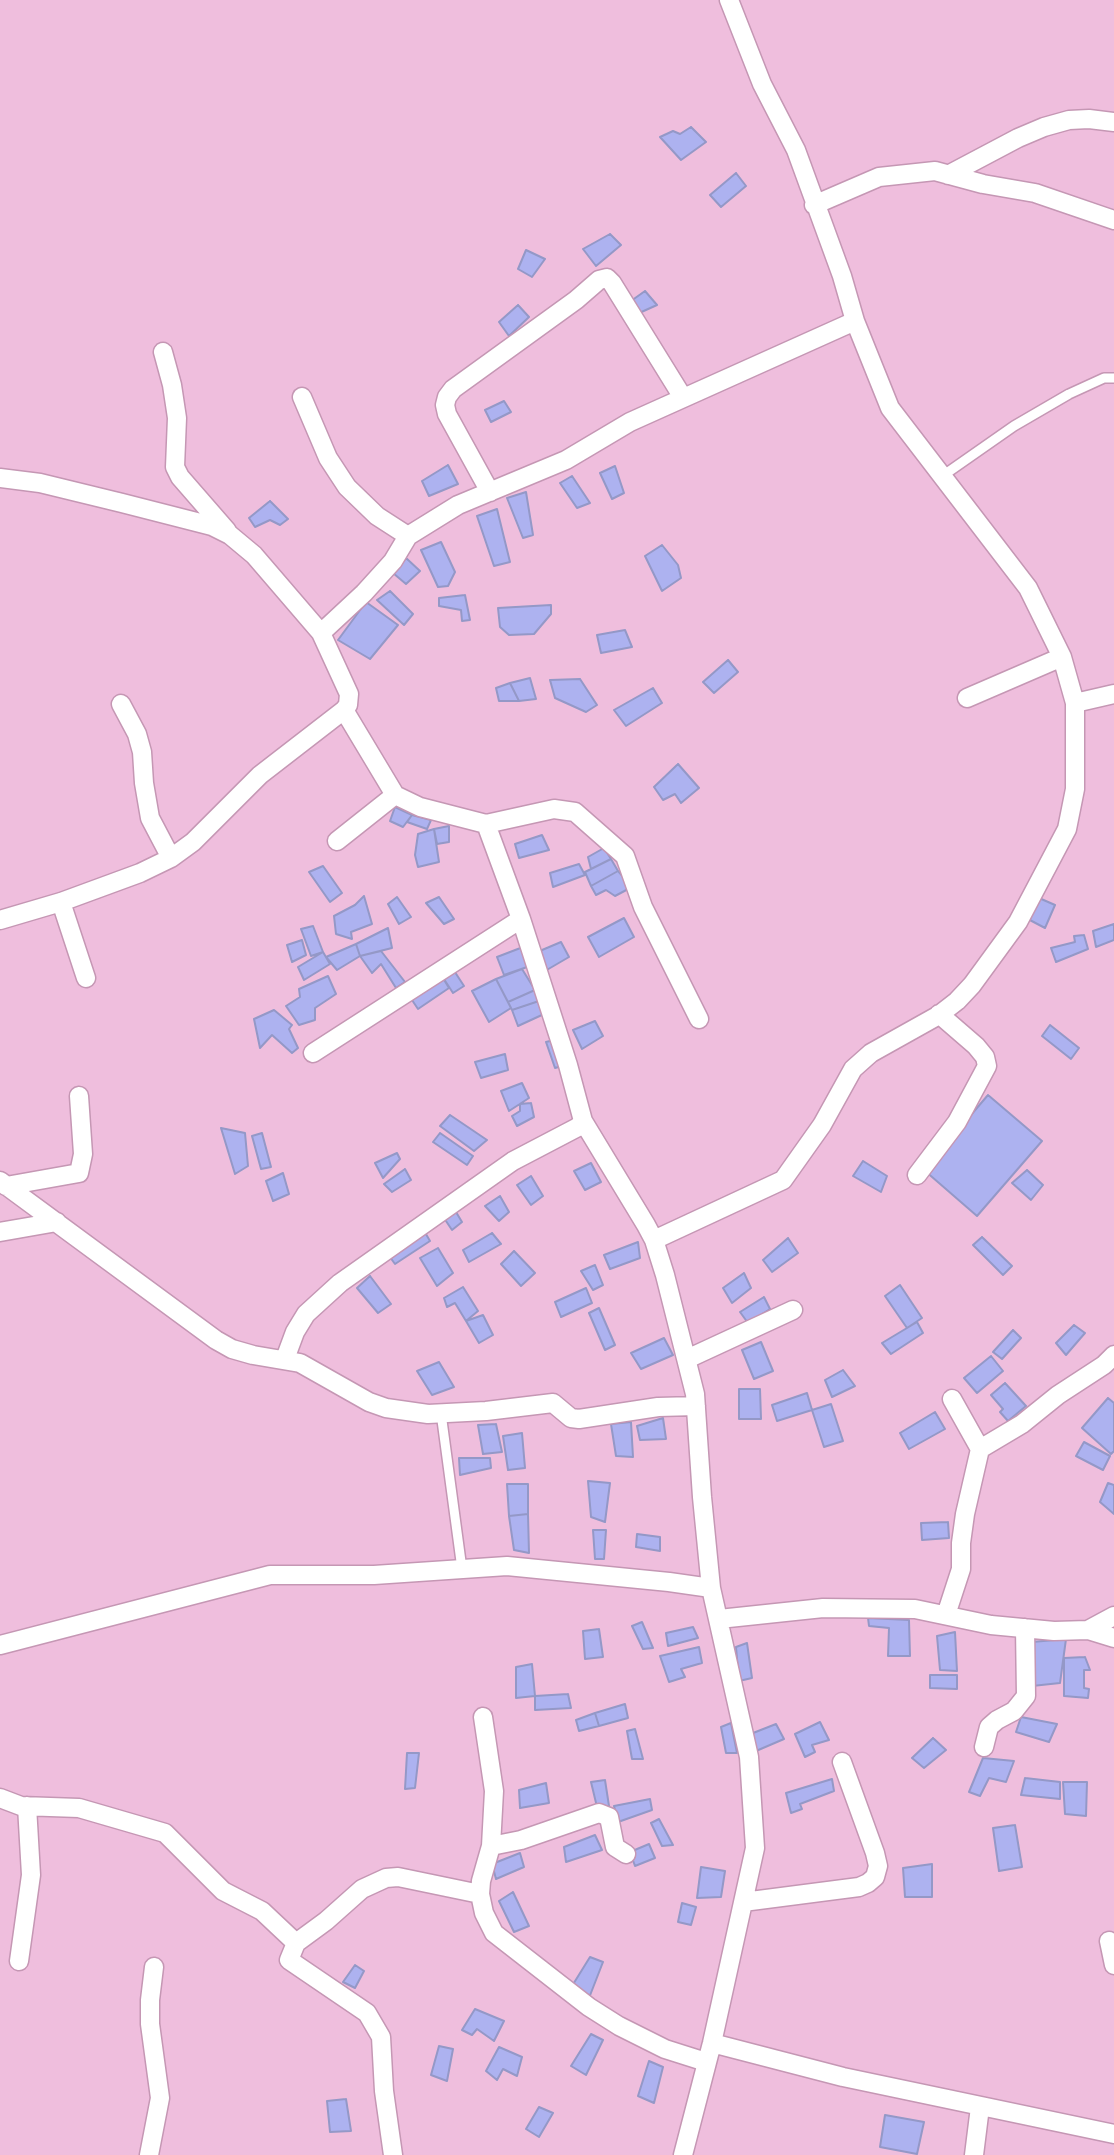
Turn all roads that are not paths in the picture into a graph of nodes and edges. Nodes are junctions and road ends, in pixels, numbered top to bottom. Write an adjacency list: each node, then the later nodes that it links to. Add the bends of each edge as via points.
1 (729, 0): 4 (street, via 762,84 796,150)
2 (1114, 122): 3 (street, via 1069,120 1044,127)
3 (948, 175): 4 (street, via 935,171 879,177); 5 (street, via 1035,193)
4 (814, 205): 6 (street)
5 (1114, 220)
6 (855, 321): 9 (street); 11 (street, via 890,408)
7 (163, 352): 14 (street, via 177,418 175,467)
8 (1114, 379): 11 (lane, via 1104,378 1069,394)
9 (682, 396): 13 (street, via 566,460); 13 (street, via 612,283 607,278 599,280 447,397 447,414)
10 (302, 397): 15 (street, via 328,458 347,487)
11 (942, 477): 17 (street, via 1028,588)
12 (0, 478): 14 (street, via 110,500 212,526)
13 (490, 492): 15 (street, via 458,505)
14 (230, 535): 16 (street, via 254,555)
15 (408, 537): 16 (street, via 393,561)
16 (321, 634): 22 (street, via 349,694)
17 (1062, 657): 19 (street); 20 (street)
18 (1114, 694): 20 (street)
19 (967, 698)
20 (1075, 703): 31 (street, via 1075,789 1066,829 1018,922 972,985)
21 (121, 704): 26 (street, via 138,734 150,818)
22 (344, 710): 23 (street); 26 (street, via 260,775)
23 (395, 795): 24 (street, via 420,807); 25 (street)
24 (486, 824): 28 (street); 32 (street, via 554,809 575,812 625,856 643,907)
25 (337, 842)
26 (171, 858): 27 (street)
27 (61, 902): 29 (street); 30 (street)
28 (521, 919): 33 (street); 35 (street)
29 (0, 920)
30 (86, 978)
31 (939, 1014): 36 (street, via 976,1046 986,1066 957,1122); 40 (street, via 871,1053 853,1069 822,1125 783,1180)
32 (699, 1019)
33 (313, 1053)
34 (79, 1096): 37 (street, via 83,1154 79,1173)
35 (583, 1121): 40 (street); 43 (street, via 513,1161 340,1283 306,1314)
36 (917, 1175)
37 (3, 1184): 38 (street)
38 (57, 1222): 39 (street); 43 (street, via 216,1340 243,1352)
39 (0, 1232)
40 (654, 1240): 44 (street)
41 (793, 1310): 44 (street)
42 (1114, 1355): 48 (street, via 1022,1424)
43 (285, 1359): 47 (street, via 386,1408)
44 (687, 1359): 46 (street)
45 (952, 1399): 48 (street)
46 (696, 1406): 47 (street, via 579,1419 553,1404); 50 (street)
47 (441, 1413): 49 (lane)
48 (980, 1449): 51 (street, via 965,1514 961,1569)
49 (462, 1569): 50 (street, via 507,1566); 57 (street, via 270,1575)
50 (711, 1588): 53 (street)
51 (946, 1615): 53 (street, via 915,1609 823,1608); 54 (street)
52 (1114, 1616): 55 (street)
53 (719, 1619): 66 (street, via 749,1757 755,1848)
54 (1025, 1628): 55 (street); 59 (street, via 1026,1696 1014,1711 989,1727)
55 (1088, 1630): 56 (street)
56 (1114, 1638)
57 (0, 1645)
58 (483, 1717): 63 (street, via 494,1791)
59 (984, 1747)
60 (842, 1762): 66 (street, via 875,1853 875,1877 859,1887)
61 (0, 1798): 62 (street)
62 (27, 1806): 68 (street, via 79,1808 165,1833 223,1891 261,1911); 69 (street, via 31,1875)
63 (491, 1846): 64 (street, via 599,1813 609,1817 615,1847); 65 (street)
64 (626, 1854)
65 (480, 1894): 68 (street, via 387,1878 362,1889); 73 (street, via 494,1933 589,2007 665,2049)
66 (743, 1902): 72 (street)
67 (1109, 1941): 70 (street)
68 (296, 1943): 77 (street, via 289,1960 367,2013 381,2037)
69 (19, 1961)
70 (1114, 1965)
71 (154, 1967): 76 (street, via 150,2024 160,2098)
72 (712, 2043): 73 (street); 74 (street)
73 (706, 2062): 78 (street)
74 (980, 2107): 75 (street); 79 (street)
75 (1114, 2134)
76 (149, 2155)
77 (393, 2155)
78 (683, 2155)
79 (974, 2155)

